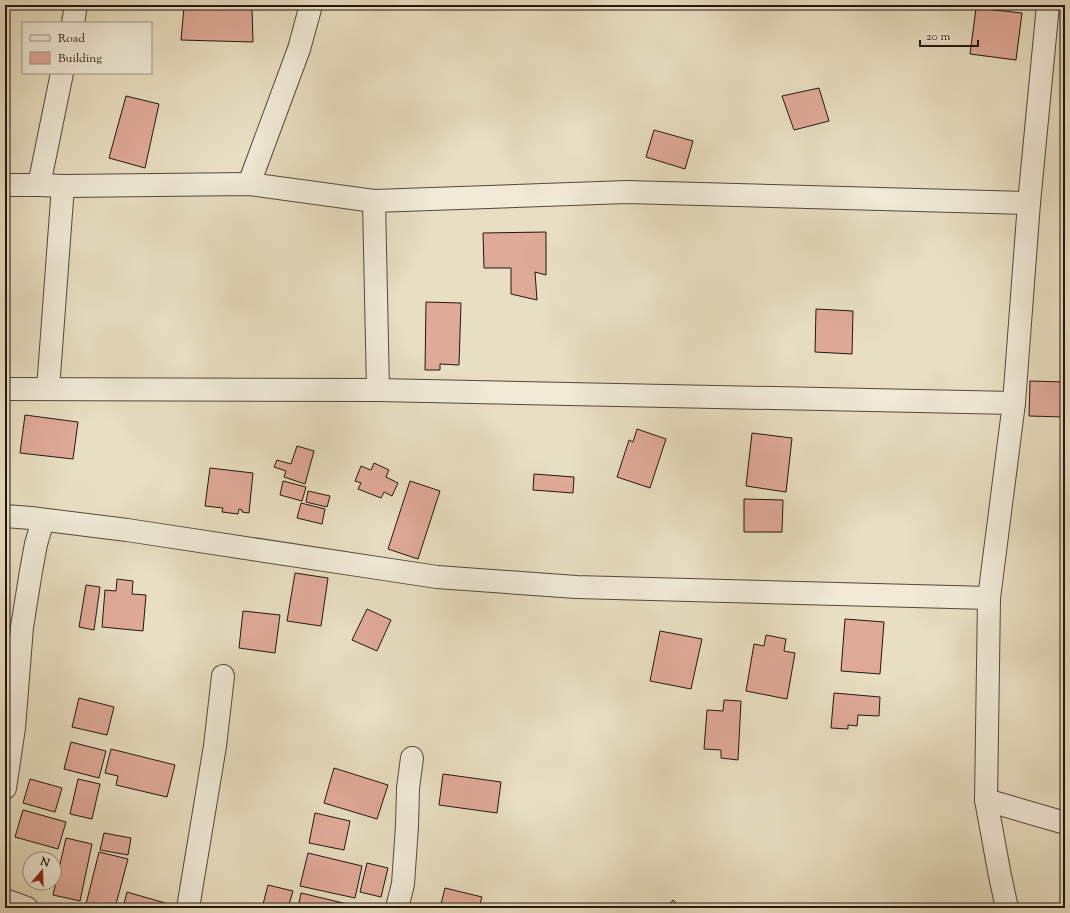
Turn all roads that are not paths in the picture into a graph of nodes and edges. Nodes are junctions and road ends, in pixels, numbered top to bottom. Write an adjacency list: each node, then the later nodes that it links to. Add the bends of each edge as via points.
1 (76, 5): 4 (street)
2 (310, 5): 6 (street, via 299,49)
3 (1048, 5): 11 (street)
4 (73, 22)
5 (62, 74): 8 (street)
6 (249, 184): 9 (street); 10 (street)
7 (5, 185): 8 (street)
8 (39, 185): 9 (street)
9 (63, 186): 13 (street)
10 (374, 201): 11 (street, via 627,192); 14 (street)
11 (1029, 203): 15 (street)
12 (5, 389): 13 (street)
13 (48, 389): 14 (street)
14 (378, 390): 15 (street)
15 (1014, 403): 18 (street)
16 (5, 516): 17 (street)
17 (43, 520): 18 (street, via 127,530 437,577 576,588); 21 (street, via 32,564 22,627 14,728)
18 (989, 598): 22 (street)
19 (223, 676): 26 (street)
20 (412, 758): 27 (street, via 403,884)
21 (5, 788)
22 (986, 800): 23 (street); 28 (street)
23 (1065, 823)
24 (5, 900): 25 (street)
25 (27, 908)
26 (188, 908)
27 (397, 908)
28 (1007, 908)

